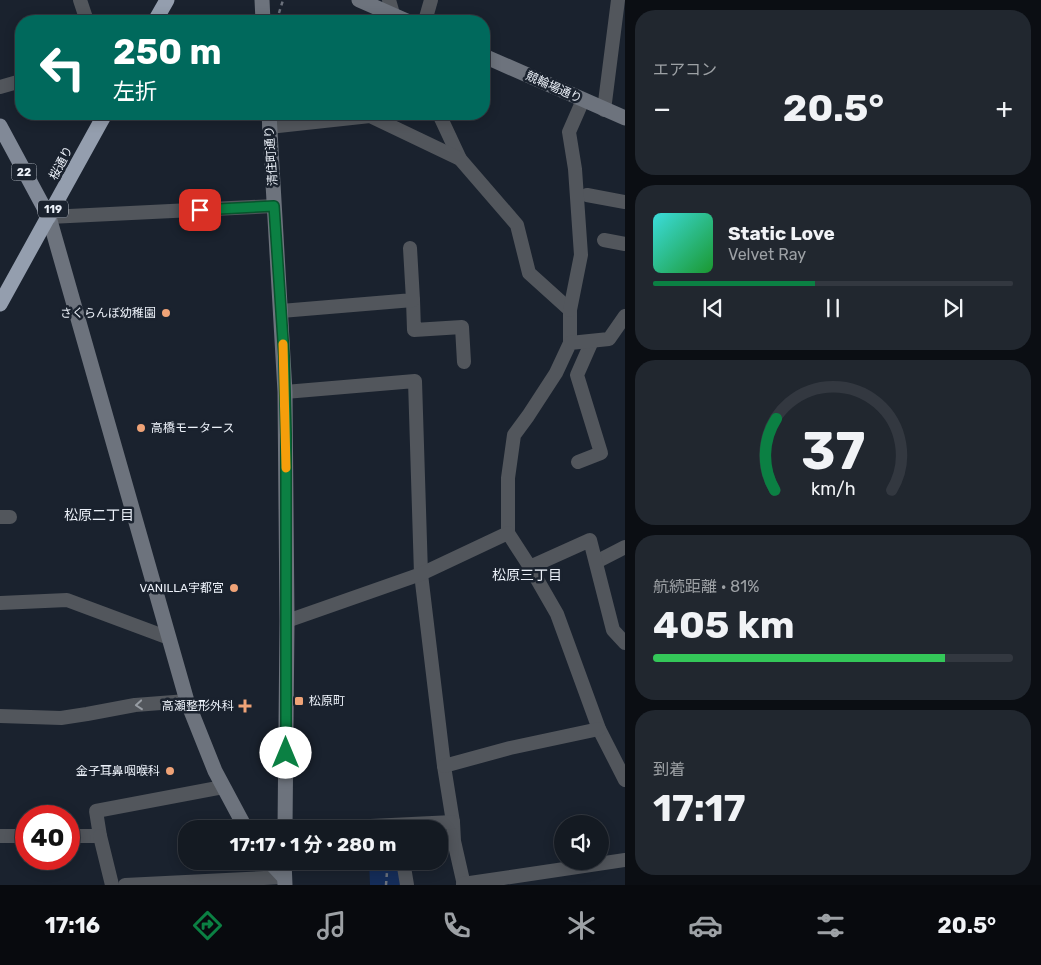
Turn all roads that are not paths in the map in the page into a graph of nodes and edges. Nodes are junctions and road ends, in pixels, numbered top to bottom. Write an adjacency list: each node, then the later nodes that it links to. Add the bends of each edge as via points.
1 (80, 0): 8 (street)
2 (167, 0): 9 (highway)
3 (262, 0): 10 (street)
4 (359, 0): 7 (street)
5 (431, 0): 11 (street)
6 (618, 0): 16 (street)
7 (396, 14)
8 (85, 15)
9 (158, 15)
10 (263, 15)
11 (426, 15)
12 (490, 59): 15 (street, 競輪場通り)
13 (15, 83): 14 (street)
14 (0, 87)
15 (583, 100): 16 (street, 競輪場通り); 33 (street, via 569,132 581,255)
16 (604, 110): 17 (street, 競輪場通り)
17 (625, 118)
18 (102, 120): 27 (highway, 桜通り / 119)
19 (269, 120): 26 (street, 清住町通り)
20 (378, 120): 23 (street)
21 (442, 120): 23 (street)
22 (0, 126): 27 (main road, 22)
23 (460, 160): 33 (street, via 517,226 529,273)
24 (587, 195): 25 (street)
25 (625, 202)
26 (274, 206): 27 (street); 34 (street, 清住町通り)
27 (49, 217): 32 (highway, 桜通り / 119); 48 (street)
28 (604, 240): 29 (street)
29 (625, 244)
30 (410, 248): 31 (street)
31 (413, 300): 34 (street); 38 (street, via 414,330 462,327)
32 (0, 304)
33 (570, 310): 37 (street)
34 (281, 311): 39 (street, 清住町通り)
35 (625, 316): 36 (street, via 609,339)
36 (592, 341): 37 (street); 40 (street, via 577,375 601,453)
37 (570, 343): 41 (street, via 556,373 514,435 508,478)
38 (464, 362)
39 (285, 392): 45 (street, via 415,381); 47 (street, 清住町通り)
40 (578, 462)
41 (508, 534): 44 (street); 45 (street)
42 (625, 547): 43 (street)
43 (596, 562): 44 (street, via 590,540); 49 (street, via 613,630)
44 (530, 567): 52 (street, via 557,614)
45 (421, 574): 47 (street); 53 (street)
46 (0, 603): 48 (street, via 68,600)
47 (286, 621): 57 (street, 清住町通り)
48 (169, 638): 50 (street)
49 (625, 642)
50 (187, 702): 51 (street, one-way to 51, via 135,705 61,718); 55 (street)
51 (0, 716)
52 (599, 729): 53 (street); 54 (street)
53 (444, 766): 59 (street)
54 (625, 780)
55 (223, 787): 56 (street); 63 (street, via 96,811)
56 (241, 820)
57 (285, 820)
58 (448, 822): 59 (street)
59 (453, 822): 72 (street)
60 (0, 836): 61 (street)
61 (15, 836)
62 (80, 836): 63 (street)
63 (100, 836): 69 (street)
64 (625, 860): 72 (street)
65 (275, 870): 67 (street)
66 (404, 870): 71 (street)
67 (284, 881): 68 (street)
68 (207, 883): 70 (street)
69 (112, 885)
70 (125, 885)
71 (407, 885)
72 (464, 885)

